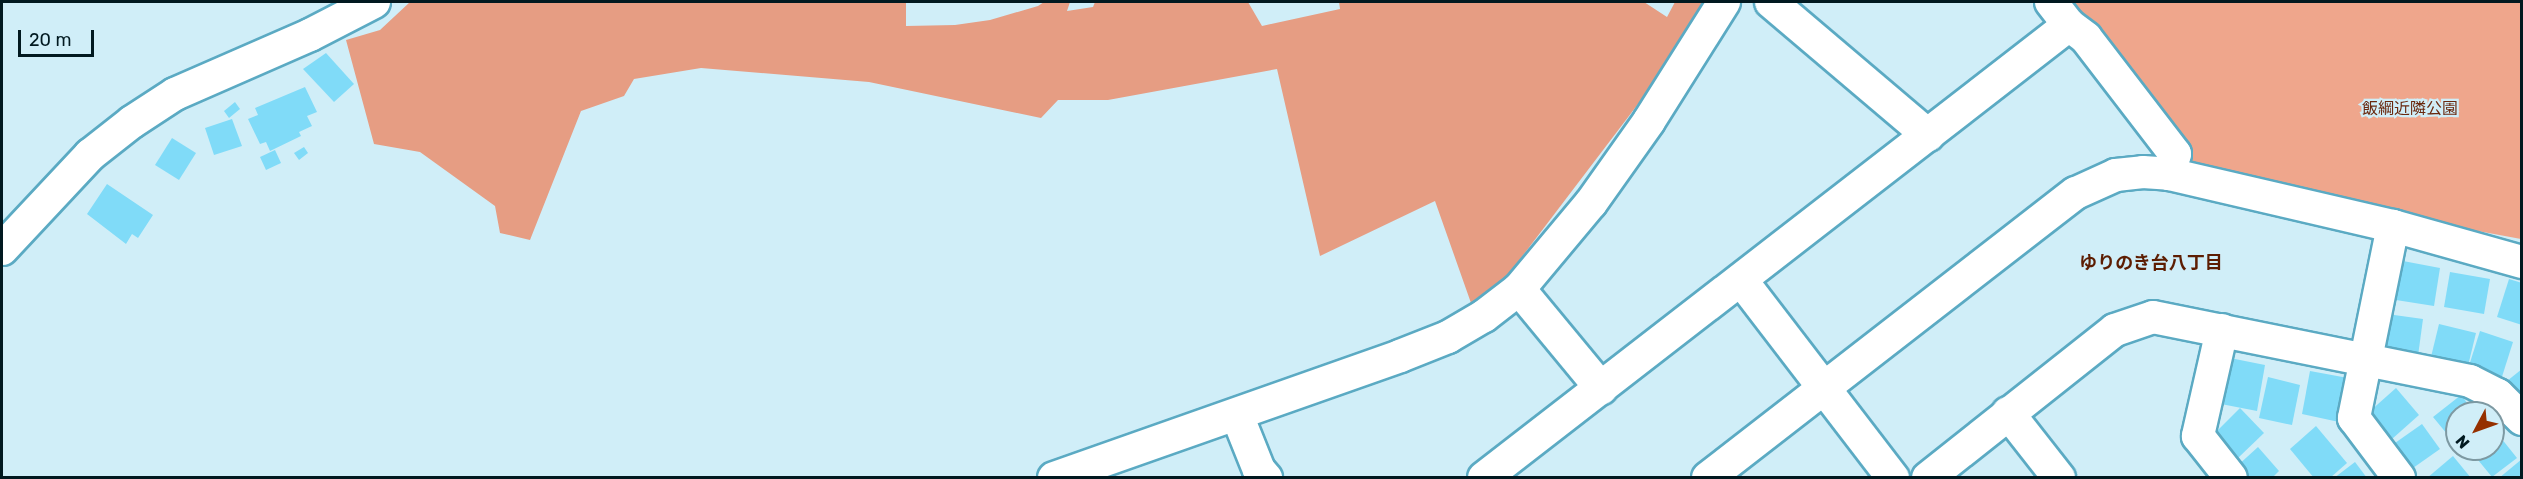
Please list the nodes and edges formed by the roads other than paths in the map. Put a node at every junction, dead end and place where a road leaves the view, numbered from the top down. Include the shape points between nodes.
1 (374, 2) edge
2 (1724, 2) edge
3 (1771, 2) edge
4 (2060, 13) edge
5 (1928, 135) junction
6 (2169, 174) junction
7 (2392, 226) junction
8 (2, 249) edge
9 (2522, 262) edge
10 (1741, 280) junction
11 (1519, 290) junction
12 (2222, 330) junction
13 (2364, 362) junction
14 (1824, 387) junction
15 (1601, 388) junction
16 (2008, 413) junction
17 (1238, 415) junction
18 (2522, 419) edge
19 (1054, 477) edge
20 (1266, 477) edge
21 (1484, 477) edge
22 (1708, 477) edge
23 (1893, 477) edge
24 (1928, 477) edge
25 (2059, 477) edge
26 (2231, 477) edge
27 (2399, 477) edge

1 - 8 street via 310,35 175,94 132,122 90,155
2 - 11 street via 1649,121 1591,203
3 - 5 street
4 - 5 street
4 - 6 street via 2086,38 2175,154
5 - 10 street
6 - 7 street
6 - 14 street via 2143,171 2116,175 2076,193
7 - 9 street
7 - 13 street
10 - 14 street
10 - 15 street
11 - 15 street
11 - 17 street via 1448,337
12 - 13 street
12 - 16 street via 2153,317 2125,324
12 - 26 street via 2198,436
13 - 18 street via 2470,381 2498,394
13 - 27 street via 2354,417
14 - 22 street
14 - 23 street
15 - 21 street
16 - 24 street
16 - 25 street
17 - 19 street
17 - 20 street via 1259,470

